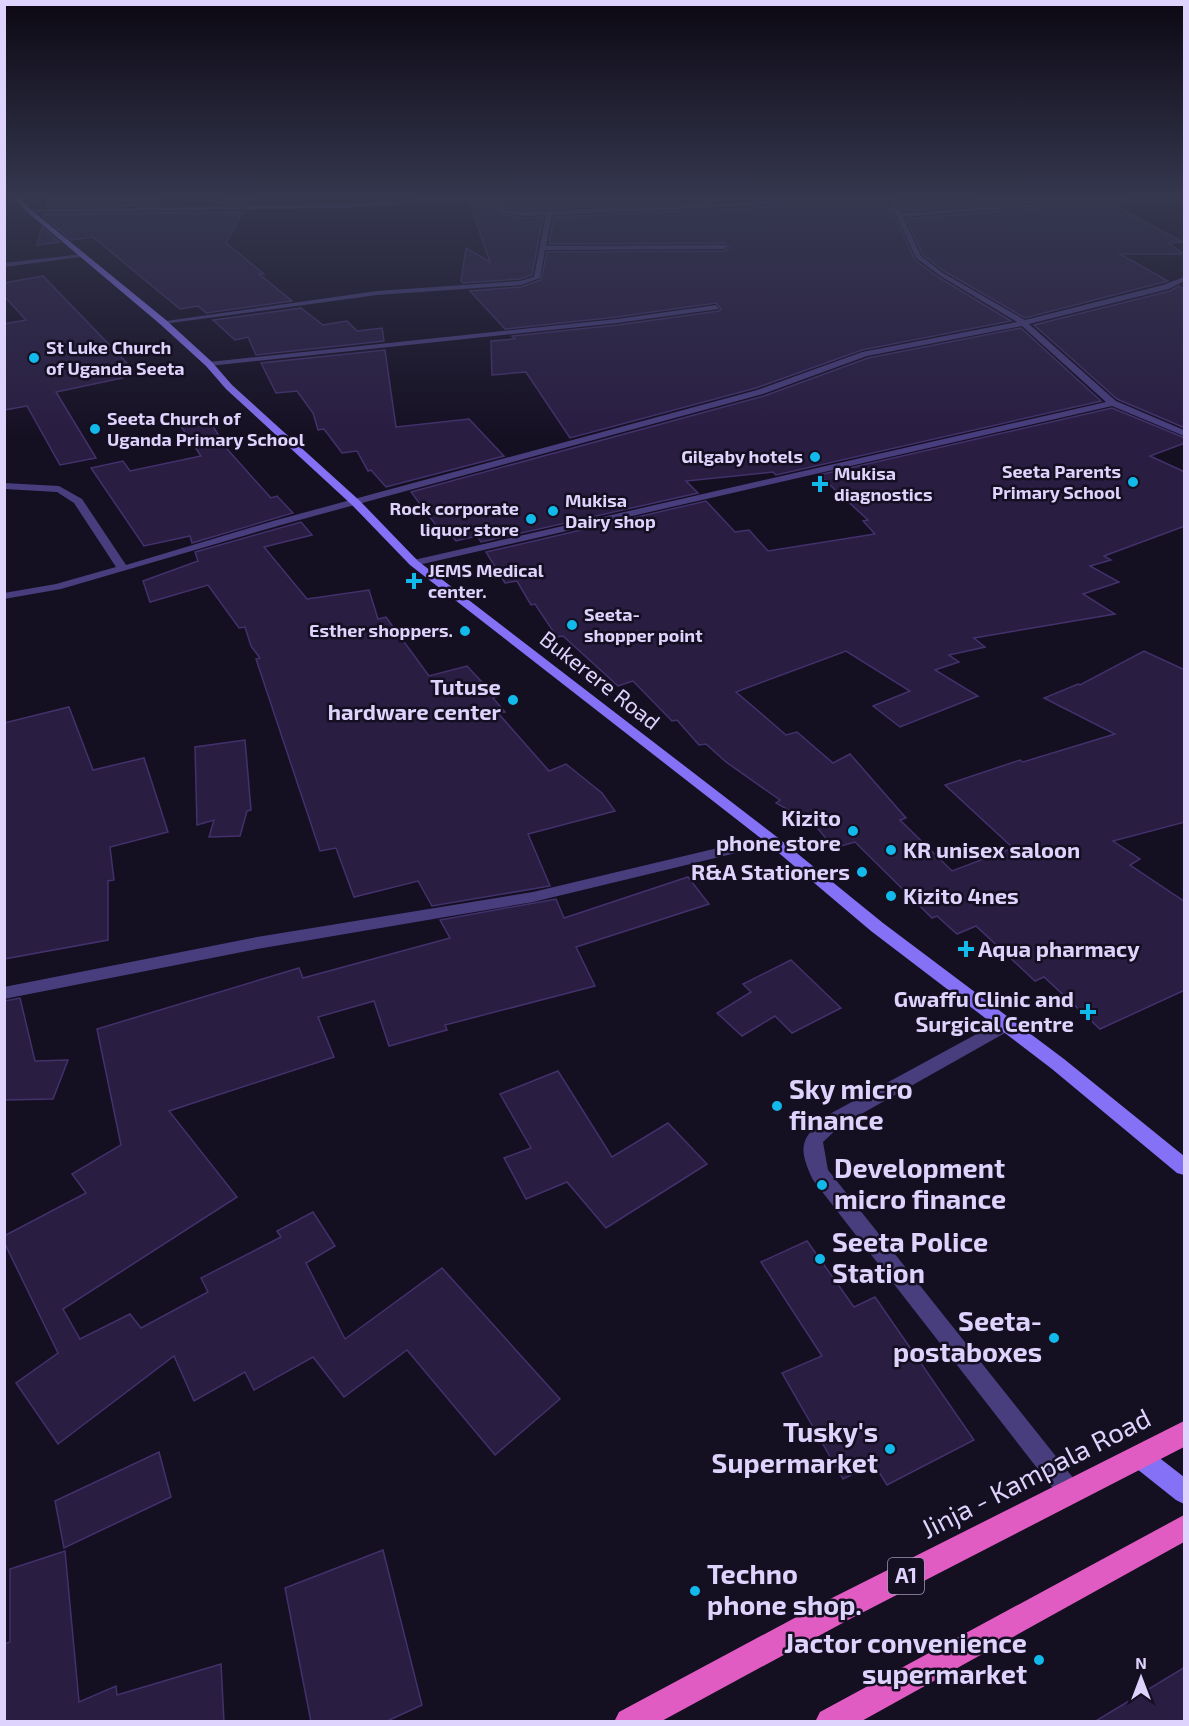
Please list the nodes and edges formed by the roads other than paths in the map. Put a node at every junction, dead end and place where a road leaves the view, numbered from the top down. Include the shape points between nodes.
1 (109, 278) edge
2 (537, 278) edge
3 (948, 278) edge
4 (1185, 279) edge
5 (716, 307) dead end
6 (163, 322) junction
7 (1024, 324) junction
8 (209, 364) junction
9 (1113, 403) junction
10 (1185, 433) edge
11 (4, 486) edge
12 (356, 503) junction
13 (414, 563) junction
14 (123, 569) junction
15 (4, 597) edge
16 (772, 840) junction
17 (4, 993) edge
18 (1006, 1024) junction
19 (1185, 1167) edge
20 (1185, 1434) edge
21 (1140, 1457) junction
22 (1070, 1492) junction
23 (1185, 1492) edge
24 (1185, 1528) edge
25 (629, 1722) edge
26 (830, 1722) edge

1 - 6 main road, Bukerere Road
2 - 6 street via 521,283 377,293
3 - 7 street
4 - 7 street
5 - 8 street
6 - 8 main road, Bukerere Road
7 - 9 street
7 - 12 street via 865,354 760,392
8 - 12 main road, Bukerere Road
9 - 10 street
9 - 13 street
11 - 14 street via 59,489 78,501
12 - 13 main road, Bukerere Road
12 - 14 street
13 - 16 main road, Bukerere Road
14 - 15 street
16 - 17 street via 532,897 257,943
16 - 18 main road, Bukerere Road
18 - 19 main road, Bukerere Road
18 - 22 street via 833,1121 813,1139 814,1155 820,1174
20 - 21 highway, Jinja - Kampala Road / A1
21 - 22 highway, Jinja - Kampala Road / A1
21 - 23 main road
22 - 25 highway, Jinja - Kampala Road / A1
24 - 26 highway

